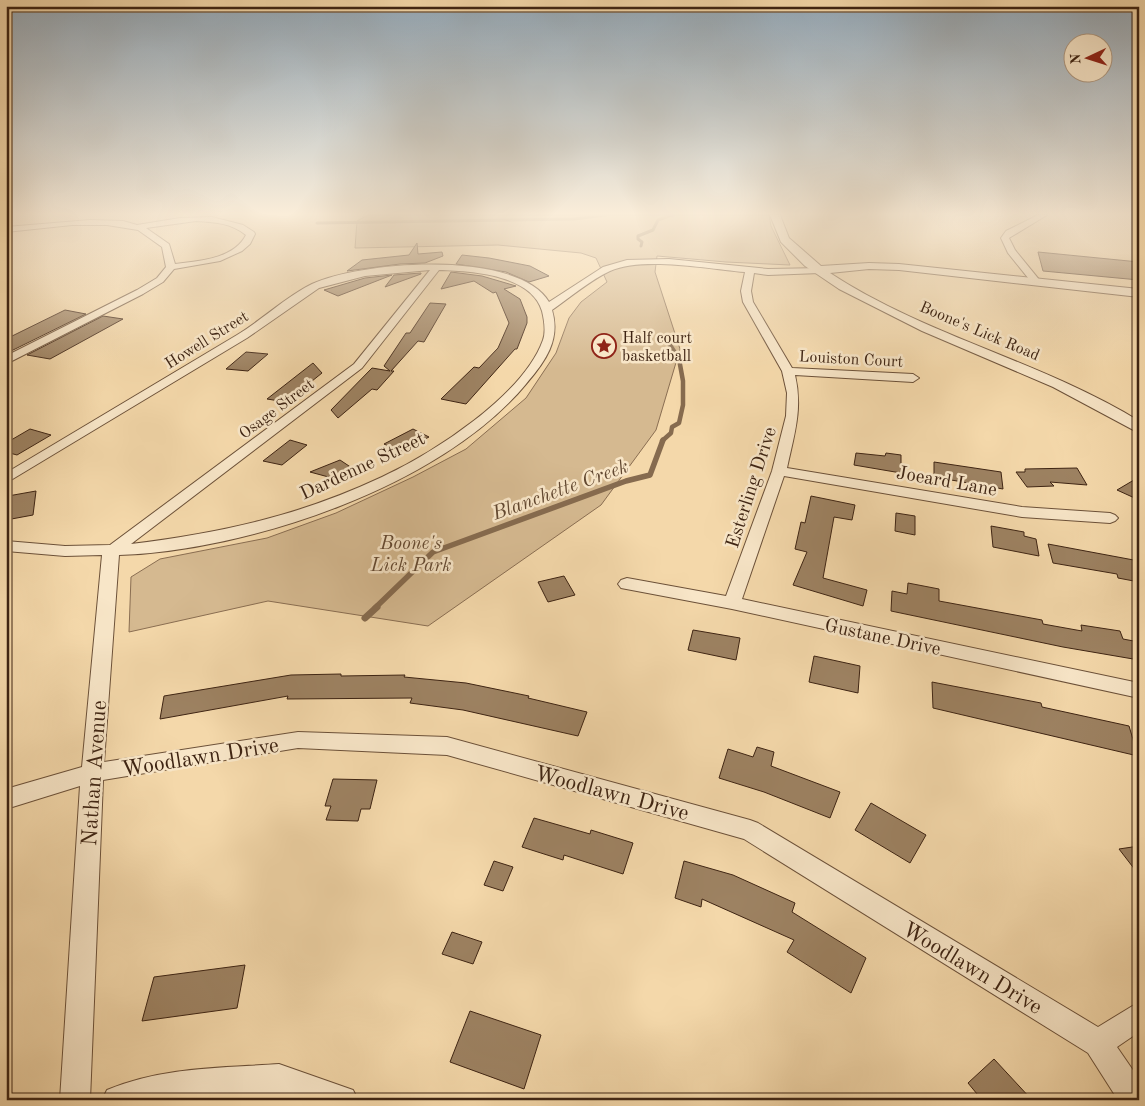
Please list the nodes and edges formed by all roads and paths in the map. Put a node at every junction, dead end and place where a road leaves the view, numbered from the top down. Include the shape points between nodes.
1 (171, 267) edge
2 (437, 267) junction
3 (616, 267) edge
4 (711, 267) edge
5 (816, 267) edge
6 (869, 267) edge
7 (884, 267) edge
8 (1024, 267) edge
9 (820, 270) junction
10 (750, 271) junction
11 (1036, 282) junction
12 (526, 286) junction
13 (577, 288) junction
14 (1139, 293) edge
15 (555, 313) junction
16 (6, 361) edge
17 (788, 371) junction
18 (913, 378) dead end
19 (1139, 428) edge
20 (779, 471) junction
21 (6, 479) edge
22 (1110, 518) dead end
23 (6, 546) edge
24 (111, 551) junction
25 (627, 584) dead end
26 (732, 603) junction
27 (1139, 691) edge
28 (92, 773) junction
29 (6, 799) edge
30 (1139, 1016) edge
31 (1098, 1043) junction
32 (75, 1100) edge
33 (117, 1100) edge
34 (343, 1100) edge
35 (1135, 1100) edge

1 - 16 street via 160,280 140,292
2 - 12 street via 491,272
2 - 21 street, Howell Street via 366,272 316,287 250,332
2 - 24 street, Osage Street via 358,366
3 - 13 street via 606,269
4 - 10 street
5 - 9 street, Boone's Lick Road
6 - 9 street
7 - 11 street
8 - 11 street
9 - 10 street via 786,273
9 - 19 street, Boone's Lick Road via 845,289 1031,371
10 - 17 street, Esterling Drive via 746,291 748,302
11 - 14 street
12 - 13 street via 553,290
12 - 15 street
13 - 15 street
15 - 24 street, Dardenne Street via 549,339 518,389 479,424 426,461 293,519 206,539
17 - 18 street, Louiston Court
17 - 20 street, Esterling Drive via 793,393 792,416
20 - 22 street, Joeard Lane via 1022,512
20 - 26 street, Esterling Drive
23 - 24 street
24 - 28 street, Nathan Avenue
25 - 26 street, Gustane Drive
26 - 27 street, Gustane Drive
28 - 29 street, Woodlawn Drive
28 - 31 street, Woodlawn Drive via 298,740 447,746 750,830
28 - 32 street, Nathan Avenue
30 - 31 street
31 - 35 street, Woodlawn Drive
33 - 34 street via 175,1085 279,1079

